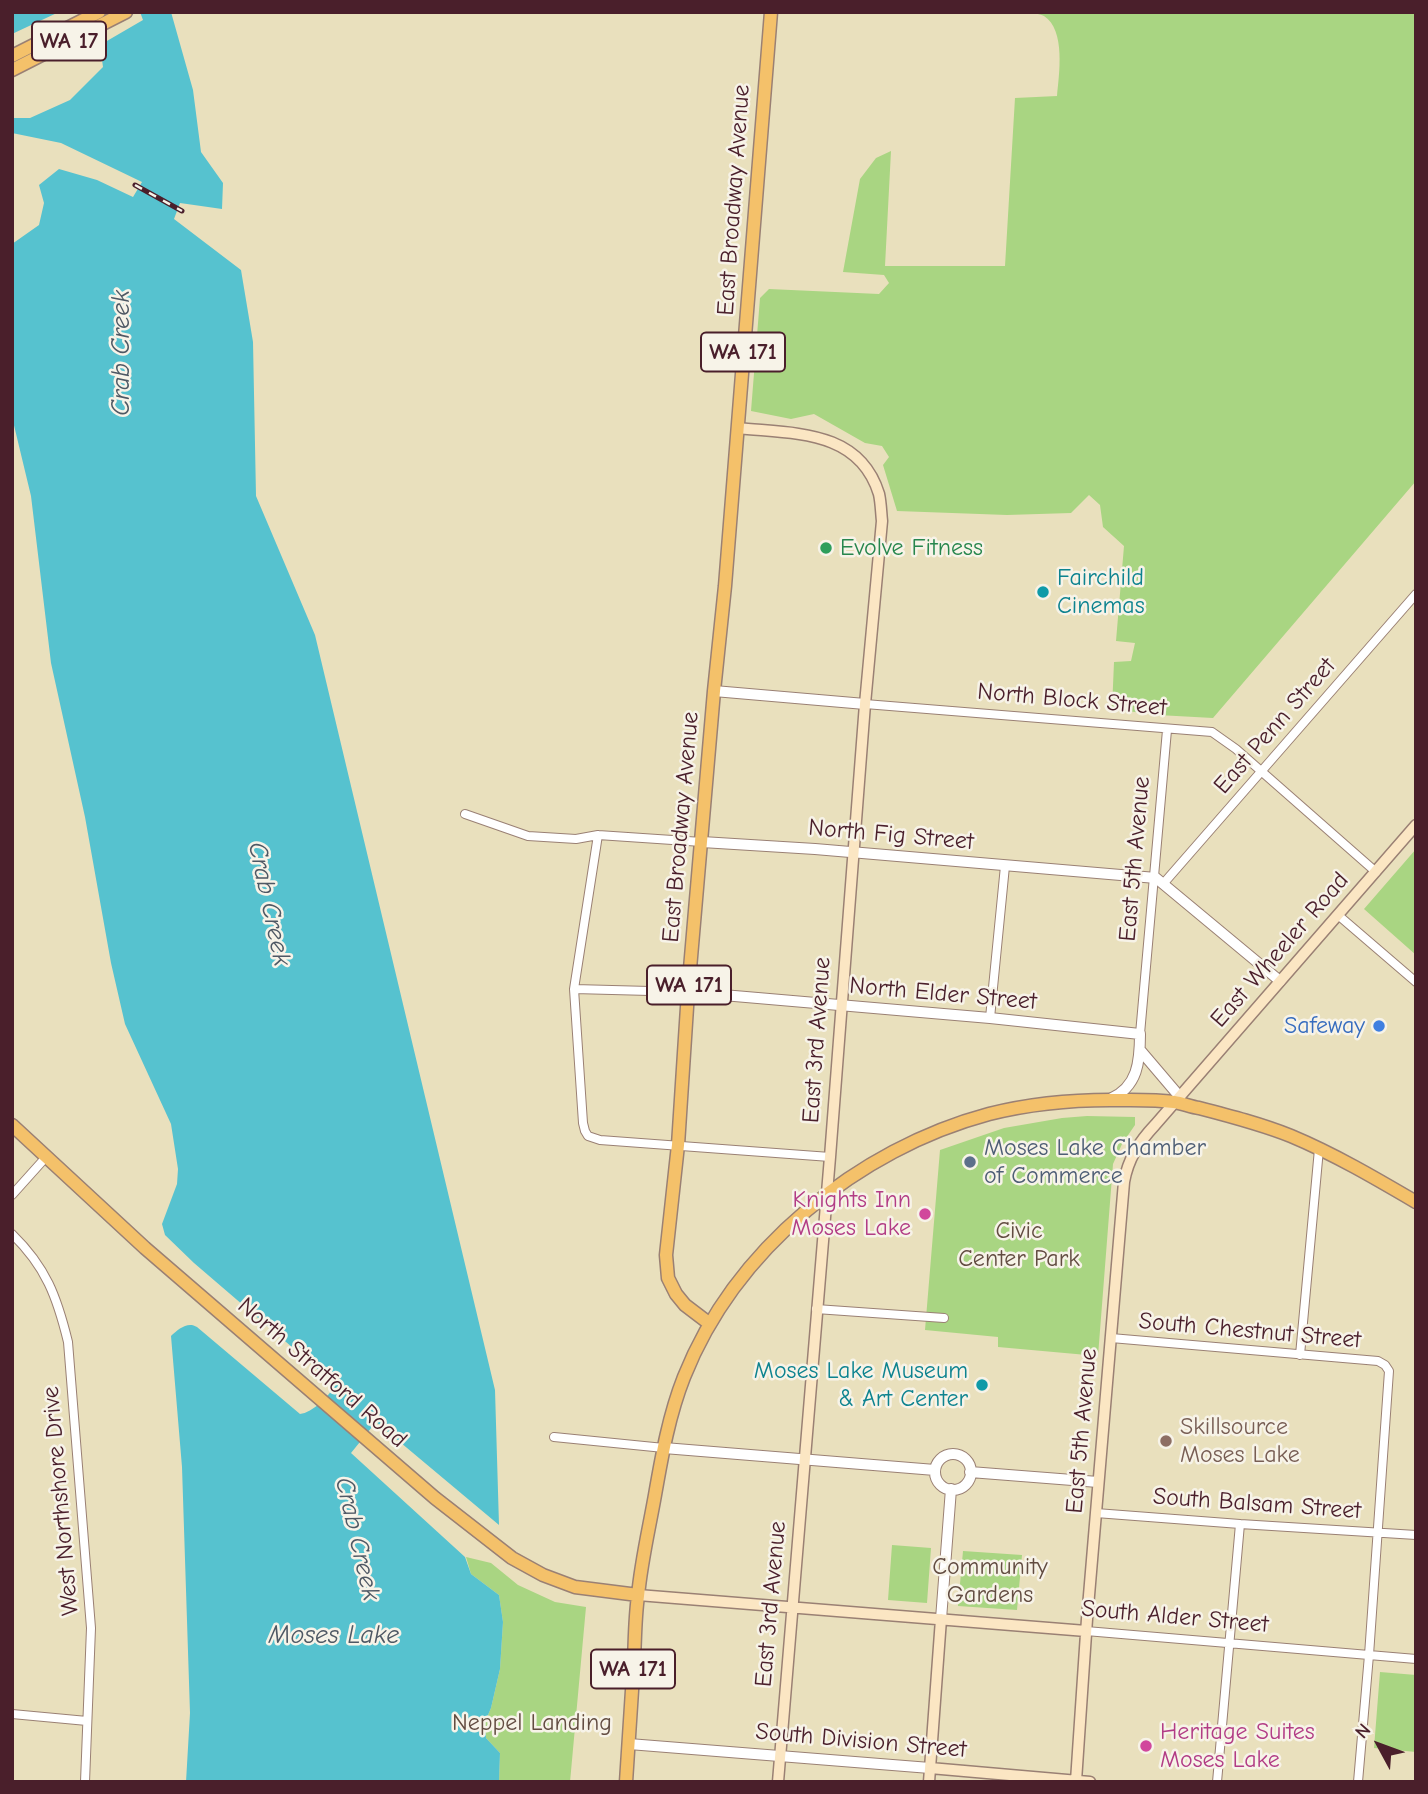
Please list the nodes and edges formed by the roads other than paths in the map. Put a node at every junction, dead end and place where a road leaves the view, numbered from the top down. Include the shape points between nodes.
1 (99, 12) edge
2 (126, 12) edge
3 (771, 12) edge
4 (12, 56) edge
5 (12, 70) edge
6 (738, 428) junction
7 (1416, 594) edge
8 (714, 691) junction
9 (865, 704) junction
10 (1167, 730) junction
11 (1261, 771) junction
12 (465, 814) dead end
13 (1416, 825) edge
14 (598, 835) junction
15 (702, 842) junction
16 (854, 853) junction
17 (1005, 866) junction
18 (1376, 872) junction
19 (1159, 881) junction
20 (1338, 915) junction
21 (1280, 981) junction
22 (1416, 982) edge
23 (573, 989) junction
24 (688, 992) junction
25 (840, 1006) junction
26 (990, 1018) junction
27 (1140, 1034) junction
28 (1140, 1050) junction
29 (1177, 1099) junction
30 (1108, 1100) junction
31 (12, 1125) edge
32 (678, 1145) junction
33 (1319, 1149) junction
34 (47, 1156) junction
35 (830, 1157) junction
36 (12, 1195) edge
37 (825, 1196) junction
38 (1416, 1202) edge
39 (12, 1234) edge
40 (816, 1310) junction
41 (944, 1318) dead end
42 (710, 1324) junction
43 (1111, 1338) junction
44 (1300, 1354) junction
45 (554, 1437) dead end
46 (664, 1448) junction
47 (805, 1458) junction
48 (935, 1470) junction
49 (970, 1472) junction
50 (1098, 1482) junction
51 (951, 1489) junction
52 (1096, 1513) junction
53 (1240, 1524) junction
54 (1378, 1533) junction
55 (1416, 1535) edge
56 (638, 1595) junction
57 (792, 1607) junction
58 (941, 1619) junction
59 (1086, 1631) junction
60 (1230, 1643) junction
61 (1369, 1655) junction
62 (1416, 1659) edge
63 (12, 1714) edge
64 (88, 1721) junction
65 (629, 1744) junction
66 (780, 1756) junction
67 (930, 1768) junction
68 (1075, 1781) edge
69 (85, 1782) edge
70 (626, 1782) edge
71 (778, 1782) edge
72 (929, 1782) edge
73 (1090, 1782) edge
74 (1217, 1782) edge
75 (1358, 1782) edge

1 - 4 main road, WA 17
2 - 5 main road, WA 17
3 - 6 main road, East Broadway Avenue / WA 171
6 - 8 main road, East Broadway Avenue / WA 171
6 - 9 main road, East 3rd Avenue via 829,440 862,462 872,479 882,521
7 - 11 street, East Penn Street
8 - 9 street, North Block Street
8 - 15 main road, East Broadway Avenue / WA 171
9 - 10 street, North Block Street
9 - 16 main road, East 3rd Avenue
10 - 11 street, North Block Street via 1212,732
10 - 19 street, East 5th Avenue
11 - 18 street, North Block Street
11 - 19 street, East Penn Street
12 - 14 street, North Fig Street via 528,836 576,839
13 - 18 main road, East Wheeler Road
14 - 15 street, North Fig Street
14 - 23 street
15 - 16 street, North Fig Street
15 - 24 main road, East Broadway Avenue / WA 171
16 - 17 street, North Fig Street
16 - 25 main road, East 3rd Avenue
17 - 19 street, North Fig Street
17 - 26 street
18 - 20 main road, East Wheeler Road
19 - 21 street
19 - 27 street, East 5th Avenue
20 - 21 main road, East Wheeler Road
20 - 22 street
21 - 29 main road, East Wheeler Road
23 - 24 street, North Elder Street
23 - 32 street via 585,1132 600,1140
24 - 25 street, North Elder Street
24 - 32 main road, East Broadway Avenue / WA 171
25 - 26 street, North Elder Street
25 - 35 main road, East 3rd Avenue
26 - 27 street, North Elder Street
27 - 28 street
28 - 29 street
28 - 30 street via 1132,1082
29 - 30 main road
29 - 33 main road
29 - 43 main road, East 5th Avenue via 1141,1140 1125,1173
30 - 37 main road via 1024,1106 987,1115 891,1153
31 - 34 main road, North Stratford Road
32 - 35 street
32 - 42 main road, East Broadway Avenue / WA 171 via 666,1255 668,1278 685,1305
33 - 38 main road
33 - 44 street
34 - 36 street
34 - 56 main road, North Stratford Road via 306,1388 512,1558 575,1587
35 - 37 main road, East 3rd Avenue
37 - 40 main road, East 3rd Avenue
37 - 42 main road via 757,1259
39 - 64 street, West Northshore Drive via 43,1271 59,1305 68,1342 91,1628
40 - 41 street
40 - 47 main road, East 3rd Avenue
42 - 46 main road, WA 171 via 685,1374
43 - 44 street, South Chestnut Street
43 - 50 main road, East 5th Avenue
44 - 54 street, South Chestnut Street via 1378,1361 1389,1371
45 - 46 street
46 - 47 street
46 - 56 main road, WA 171
47 - 48 street
47 - 57 main road, East 3rd Avenue
48 - 49 street via 940,1460 954,1454 967,1462
48 - 51 street via 941,1485
49 - 50 street
49 - 51 street via 965,1485
50 - 52 main road, East 5th Avenue
51 - 58 street
52 - 53 street, South Balsam Street
52 - 59 main road, East 5th Avenue
53 - 54 street, South Balsam Street
53 - 60 street
54 - 55 street, South Balsam Street
54 - 61 street
56 - 57 main road, South Alder Street
56 - 65 main road, WA 171
57 - 58 main road, South Alder Street
57 - 66 main road, East 3rd Avenue
58 - 59 main road, South Alder Street
58 - 67 main road
59 - 60 street, South Alder Street
59 - 68 main road, East 5th Avenue
60 - 61 street, South Alder Street
60 - 74 street
61 - 62 street, South Alder Street
61 - 75 street
63 - 64 street
64 - 69 street, West Northshore Drive
65 - 66 street, South Division Street
65 - 70 main road, WA 171
66 - 67 street, South Division Street
66 - 71 main road, East 3rd Avenue
67 - 68 main road, South Division Street
67 - 72 main road
68 - 73 main road, South Division Street

